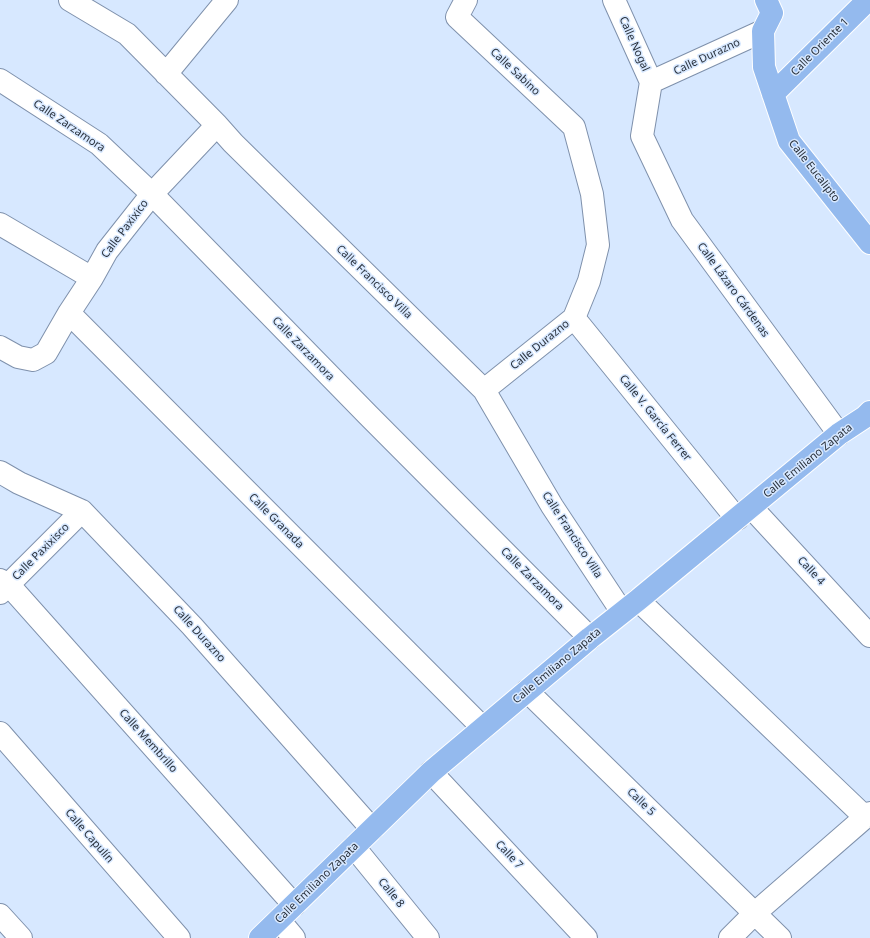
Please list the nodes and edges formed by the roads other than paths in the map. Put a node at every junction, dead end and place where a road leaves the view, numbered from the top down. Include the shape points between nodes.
1 (70, 0) edge
2 (227, 0) edge
3 (614, 0) edge
4 (766, 0) edge
5 (868, 0) edge
6 (461, 8) edge
7 (763, 31) junction
8 (166, 74) junction
9 (0, 80) edge
10 (651, 82) junction
11 (773, 94) junction
12 (217, 125) junction
13 (574, 128) joint
14 (642, 136) joint
15 (152, 194) junction
16 (0, 224) edge
17 (870, 243) edge
18 (92, 278) junction
19 (69, 313) junction
20 (574, 318) junction
21 (0, 347) edge
22 (484, 390) junction
23 (868, 417) edge
24 (839, 434) junction
25 (0, 472) edge
26 (82, 511) junction
27 (744, 513) junction
28 (3, 586) edge
29 (630, 606) junction
30 (870, 636) edge
31 (590, 638) junction
32 (527, 691) junction
33 (483, 728) junction
34 (0, 733) edge
35 (431, 772) junction
36 (867, 815) edge
37 (372, 829) junction
38 (354, 847) junction
39 (286, 912) junction
40 (755, 913) junction
41 (0, 915) edge
42 (21, 938) edge
43 (179, 938) edge
44 (260, 938) edge
45 (294, 938) edge
46 (428, 938) edge
47 (586, 938) edge
48 (730, 938) edge
49 (780, 938) edge

1 - 8 street, Calle Francisco Villa via 127,34
2 - 8 street
3 - 10 street, Calle Nogal
4 - 7 main road, Calle Eucalipto via 772,13
5 - 11 main road, Calle Oriente 1
6 - 13 street, Calle Sabino
7 - 10 street, Calle Durazno
7 - 11 main road, Calle Eucalipto via 764,67
8 - 12 street, Calle Francisco Villa
9 - 15 street, Calle Zarzamora via 99,144
10 - 14 street, Calle Nogal
11 - 17 main road, Calle Eucalipto via 789,141
12 - 15 street, Calle Paxixico
12 - 22 street, Calle Francisco Villa
13 - 20 street, Calle Durazno via 592,194 598,244 589,281
14 - 24 street, Calle Lázaro Cárdenas via 682,220
15 - 18 street, Calle Paxixico via 107,251
15 - 31 street, Calle Zarzamora
16 - 18 street
18 - 19 street, Calle Paxixico
19 - 21 street, Calle Paxixico via 46,353 33,360 18,357
19 - 33 street, Calle Granada
20 - 22 street, Calle Durazno
20 - 27 street, Calle V. García Ferrer
22 - 29 street, Calle Francisco Villa via 552,506
23 - 24 main road, Calle Emiliano Zapata
24 - 27 main road, Calle Emiliano Zapata
25 - 26 street, Calle Durazno
26 - 28 street, Calle Paxixisco
26 - 37 street, Calle Durazno via 192,626
27 - 29 main road, Calle Emiliano Zapata
27 - 30 street, Calle 4
28 - 39 street, Calle Membrillo
29 - 31 main road, Calle Emiliano Zapata
29 - 36 street
31 - 32 main road, Calle Emiliano Zapata
32 - 33 main road, Calle Emiliano Zapata
32 - 40 street, Calle 5
33 - 35 main road, Calle Emiliano Zapata
34 - 43 street, Calle Capulín
35 - 37 main road, Calle Emiliano Zapata
35 - 47 street, Calle 7
36 - 40 street
37 - 38 main road, Calle Emiliano Zapata
38 - 39 main road, Calle Emiliano Zapata
38 - 46 street, Calle 8
39 - 44 main road, Calle Emiliano Zapata
39 - 45 street, Calle Membrillo
40 - 48 street
40 - 49 street, Calle 5
41 - 42 street

